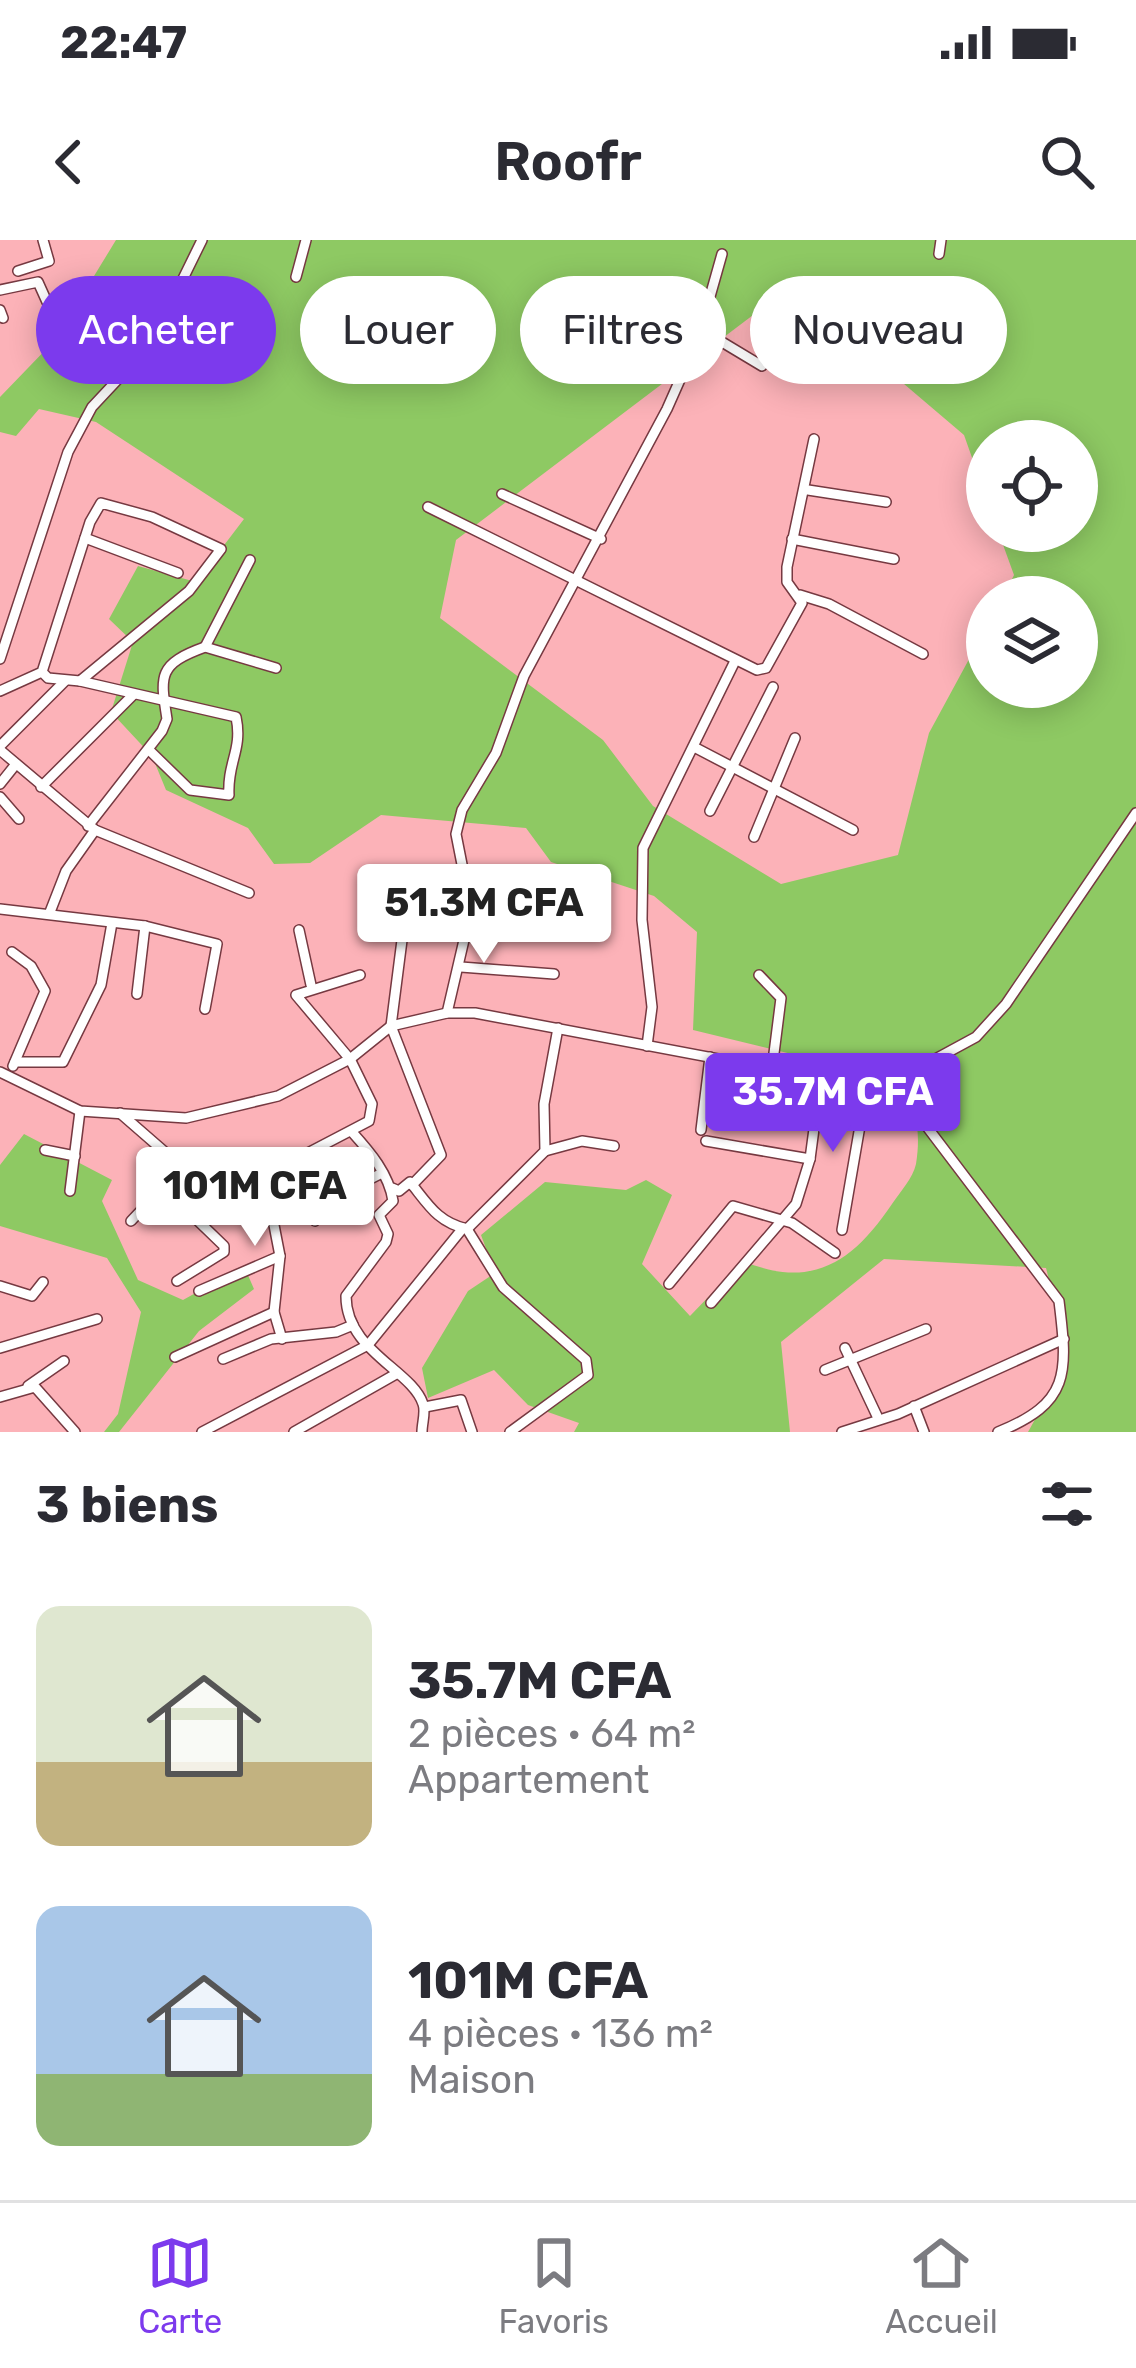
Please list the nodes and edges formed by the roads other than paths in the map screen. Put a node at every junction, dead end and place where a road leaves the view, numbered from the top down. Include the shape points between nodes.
1 (43, 240) edge
2 (202, 240) edge
3 (306, 240) edge
4 (941, 240) edge
5 (722, 254) dead end
6 (939, 254) dead end
7 (18, 271) dead end
8 (716, 276) edge
9 (296, 277) dead end
10 (36, 282) edge
11 (0, 290) edge
12 (676, 384) edge
13 (814, 439) dead end
14 (808, 490) junction
15 (502, 494) dead end
16 (886, 502) dead end
17 (428, 507) dead end
18 (85, 538) junction
19 (601, 539) junction
20 (792, 539) junction
21 (894, 559) dead end
22 (250, 560) dead end
23 (178, 574) dead end
24 (580, 580) junction
25 (800, 596) junction
26 (205, 647) junction
27 (923, 654) dead end
28 (0, 659) edge
29 (736, 661) junction
30 (276, 668) dead end
31 (42, 672) junction
32 (65, 681) junction
33 (80, 681) junction
34 (773, 687) dead end
35 (0, 691) edge
36 (134, 695) junction
37 (160, 698) junction
38 (795, 739) dead end
39 (694, 747) junction
40 (0, 748) edge
41 (149, 750) junction
42 (16, 764) junction
43 (730, 770) junction
44 (0, 784) edge
45 (40, 787) junction
46 (773, 793) junction
47 (0, 797) edge
48 (710, 811) dead end
49 (1136, 814) edge
50 (20, 819) dead end
51 (92, 828) junction
52 (853, 830) dead end
53 (754, 837) dead end
54 (411, 870) dead end
55 (249, 892) dead end
56 (0, 909) edge
57 (471, 910) junction
58 (50, 912) junction
59 (560, 917) dead end
60 (112, 922) junction
61 (145, 926) junction
62 (299, 930) dead end
63 (12, 952) dead end
64 (461, 968) junction
65 (554, 974) dead end
66 (360, 975) dead end
67 (759, 975) dead end
68 (311, 986) junction
69 (137, 994) dead end
70 (205, 1009) dead end
71 (447, 1013) junction
72 (391, 1026) junction
73 (557, 1028) junction
74 (646, 1046) junction
75 (710, 1057) junction
76 (349, 1059) junction
77 (15, 1062) junction
78 (772, 1069) junction
79 (4, 1074) edge
80 (820, 1076) junction
81 (862, 1082) junction
82 (892, 1082) junction
83 (80, 1111) junction
84 (117, 1111) junction
85 (352, 1132) junction
86 (614, 1146) dead end
87 (45, 1150) dead end
88 (545, 1151) junction
89 (75, 1156) junction
90 (811, 1159) junction
91 (281, 1167) junction
92 (182, 1168) junction
93 (382, 1173) junction
94 (412, 1185) junction
95 (163, 1187) junction
96 (392, 1188) junction
97 (70, 1191) dead end
98 (131, 1221) dead end
99 (315, 1221) dead end
100 (784, 1222) junction
101 (465, 1228) junction
102 (842, 1230) dead end
103 (835, 1253) dead end
104 (280, 1256) junction
105 (177, 1281) dead end
106 (43, 1282) dead end
107 (669, 1284) dead end
108 (0, 1286) edge
109 (199, 1291) dead end
110 (711, 1303) dead end
111 (274, 1312) junction
112 (97, 1319) dead end
113 (353, 1325) junction
114 (926, 1329) dead end
115 (282, 1339) junction
116 (1064, 1339) junction
117 (368, 1345) junction
118 (0, 1348) edge
119 (845, 1348) dead end
120 (175, 1358) dead end
121 (224, 1359) dead end
122 (852, 1359) junction
123 (64, 1361) dead end
124 (825, 1370) dead end
125 (396, 1374) junction
126 (28, 1386) junction
127 (0, 1397) edge
128 (914, 1406) junction
129 (425, 1407) junction
130 (877, 1416) junction
131 (72, 1428) edge
132 (861, 1428) edge
133 (55, 1432) edge
134 (202, 1432) edge
135 (294, 1432) edge
136 (422, 1432) edge
137 (472, 1432) edge
138 (510, 1432) edge
139 (842, 1432) edge
140 (925, 1432) edge
141 (998, 1432) edge

1 - 7 street via 49,261
2 - 28 street via 151,344 92,407 68,452
3 - 9 street
4 - 6 street
5 - 8 street
10 - 11 street
12 - 19 street
13 - 14 street
14 - 16 street
14 - 20 street
15 - 19 street
17 - 24 street
18 - 23 street
18 - 31 street
18 - 33 street via 105,501 221,549 184,595
19 - 24 street
20 - 21 street
20 - 25 street via 787,582
22 - 26 street
24 - 29 street
24 - 57 street via 524,676 496,753 462,810 457,834
25 - 27 street
25 - 29 street via 766,668
26 - 30 street
26 - 37 street via 172,661
29 - 39 street
31 - 32 street
31 - 35 street
32 - 33 street
32 - 40 street
33 - 36 street
34 - 43 street
36 - 37 street
36 - 45 street
37 - 41 street via 167,719
37 - 41 street via 236,717 242,746 229,795 190,790
38 - 46 street
39 - 43 street
39 - 74 street via 643,848 652,1007
40 - 42 street
41 - 51 street via 105,797
42 - 44 street
42 - 45 street
43 - 46 street
43 - 48 street
45 - 51 street
46 - 52 street
46 - 53 street
47 - 50 street
49 - 82 street via 991,1020
51 - 55 street
51 - 58 street
54 - 72 street
56 - 58 street
57 - 59 street
57 - 64 street
58 - 60 street
60 - 61 street
60 - 77 street via 101,985 62,1062
61 - 69 street
61 - 70 street via 217,944
62 - 68 street
63 - 77 street via 45,992
64 - 65 street
64 - 71 street
66 - 68 street
67 - 78 street via 781,998
68 - 76 street via 296,998
71 - 72 street
71 - 73 street
72 - 76 street
72 - 94 street via 441,1155
73 - 74 street
73 - 88 street
74 - 75 street
75 - 78 street
75 - 90 street via 704,1136
76 - 84 street via 246,1108 186,1118
76 - 85 street via 372,1104 369,1121
77 - 79 street
78 - 80 street
79 - 83 street
80 - 81 street
80 - 90 street
81 - 82 street
81 - 102 street
82 - 116 street via 1059,1301
83 - 84 street
83 - 89 street
84 - 92 street
85 - 91 street
85 - 93 street
86 - 88 street via 582,1142
87 - 89 street
88 - 101 street
89 - 97 street
90 - 100 street
91 - 92 street via 214,1184
91 - 104 street via 268,1189
92 - 95 street
93 - 96 street
93 - 99 street via 331,1199
94 - 96 street
94 - 101 street via 435,1216
95 - 98 street
95 - 105 street via 224,1246
96 - 113 street via 393,1201 379,1215 386,1242 346,1296
100 - 103 street
100 - 107 street via 733,1206
100 - 110 street
101 - 117 street
101 - 138 street via 503,1287 586,1360 588,1375
104 - 109 street
104 - 111 street
106 - 108 street via 32,1296
111 - 115 street
111 - 120 street
112 - 118 street
113 - 115 street
113 - 117 street
114 - 122 street
115 - 121 street
116 - 128 street
116 - 141 street via 1049,1405
117 - 125 street
117 - 134 street
119 - 122 street
122 - 124 street
122 - 130 street
123 - 126 street
125 - 129 street
125 - 135 street
126 - 127 street
126 - 131 street
128 - 130 street
128 - 140 street
129 - 136 street
129 - 137 street via 461,1400
130 - 132 street
131 - 133 street
132 - 139 street

